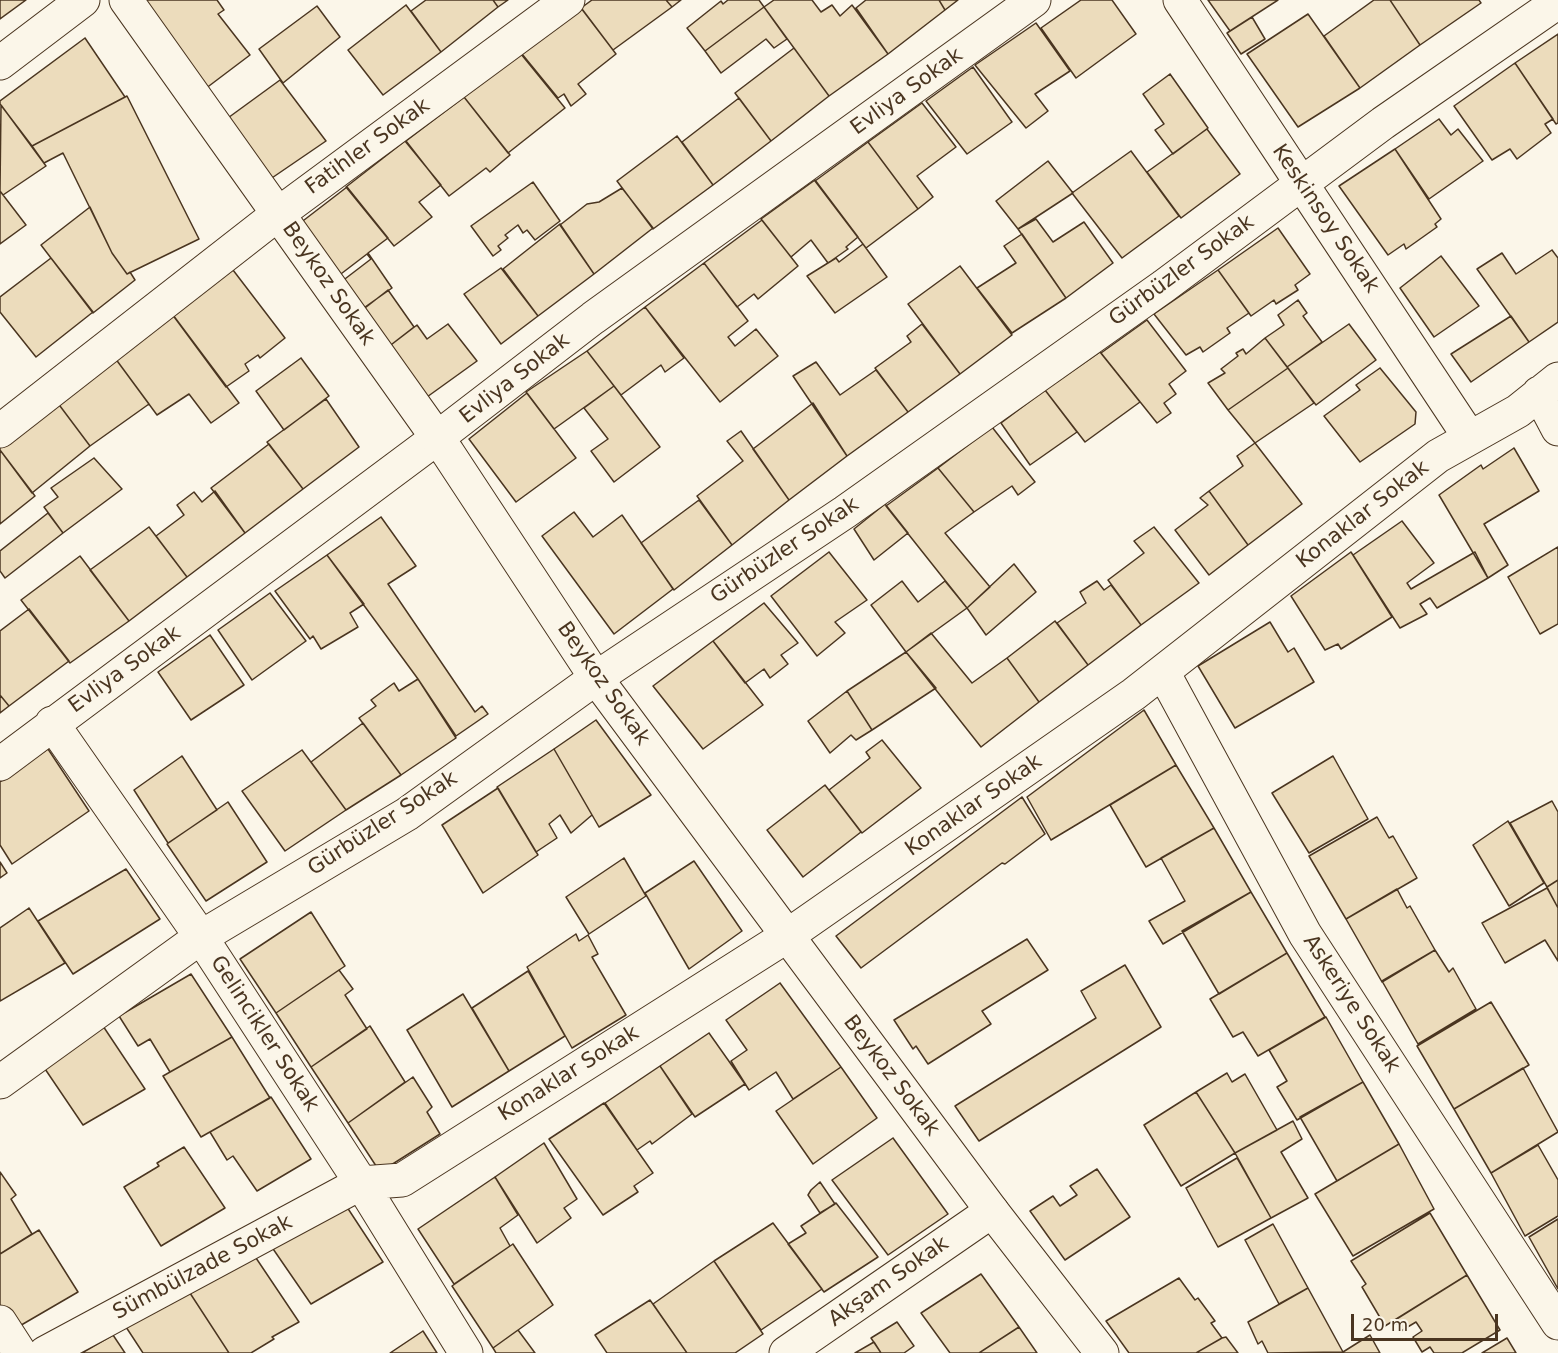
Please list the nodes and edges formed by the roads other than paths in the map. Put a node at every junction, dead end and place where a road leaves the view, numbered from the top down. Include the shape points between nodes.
1 (83, 0) edge
2 (126, 0) edge
3 (568, 0) edge
4 (1034, 0) edge
5 (1180, 0) edge
6 (1558, 2) edge
7 (0, 63) edge
8 (1301, 184) junction
9 (278, 214) junction
10 (1548, 386) edge
11 (1558, 429) edge
12 (0, 431) edge
13 (437, 438) junction
14 (1470, 438) junction
15 (1163, 672) junction
16 (596, 678) junction
17 (52, 723) junction
18 (0, 764) edge
19 (787, 936) junction
20 (201, 937) junction
21 (0, 1082) edge
22 (361, 1183) junction
23 (992, 1211) junction
24 (0, 1322) edge
25 (1558, 1323) edge
26 (20, 1353) edge
27 (45, 1353) edge
28 (466, 1353) edge
29 (786, 1353) edge
30 (1102, 1353) edge

1 - 7 street
2 - 9 street, Beykoz Sokak
3 - 9 street, Fatihler Sokak
4 - 13 street, Evliya Sokak via 593,318
5 - 8 street, Keskinsoy Sokak
6 - 8 street, Gürbüzler Sokak
8 - 14 street, Keskinsoy Sokak
8 - 16 street, Gürbüzler Sokak via 845,512
9 - 12 street, Fatihler Sokak
9 - 13 street, Beykoz Sokak
10 - 11 street
10 - 14 street, Konaklar Sokak via 1518,411
13 - 16 street, Beykoz Sokak
13 - 17 street, Evliya Sokak
14 - 15 street, Konaklar Sokak via 1438,456
15 - 19 street, Konaklar Sokak
15 - 25 street, Askeriye Sokak via 1305,934
16 - 19 street, Beykoz Sokak
16 - 20 street, Gürbüzler Sokak via 407,814
17 - 18 street, Evliya Sokak
17 - 20 street, Gelincikler Sokak
19 - 22 street, Konaklar Sokak via 402,1180
19 - 23 street, Beykoz Sokak
20 - 21 street, Gürbüzler Sokak
20 - 22 street, Gelincikler Sokak
22 - 27 street, Sümbülzade Sokak
22 - 28 street, Gelincikler Sokak
23 - 29 street, Akşam Sokak
23 - 30 street, Beykoz Sokak
24 - 26 street

